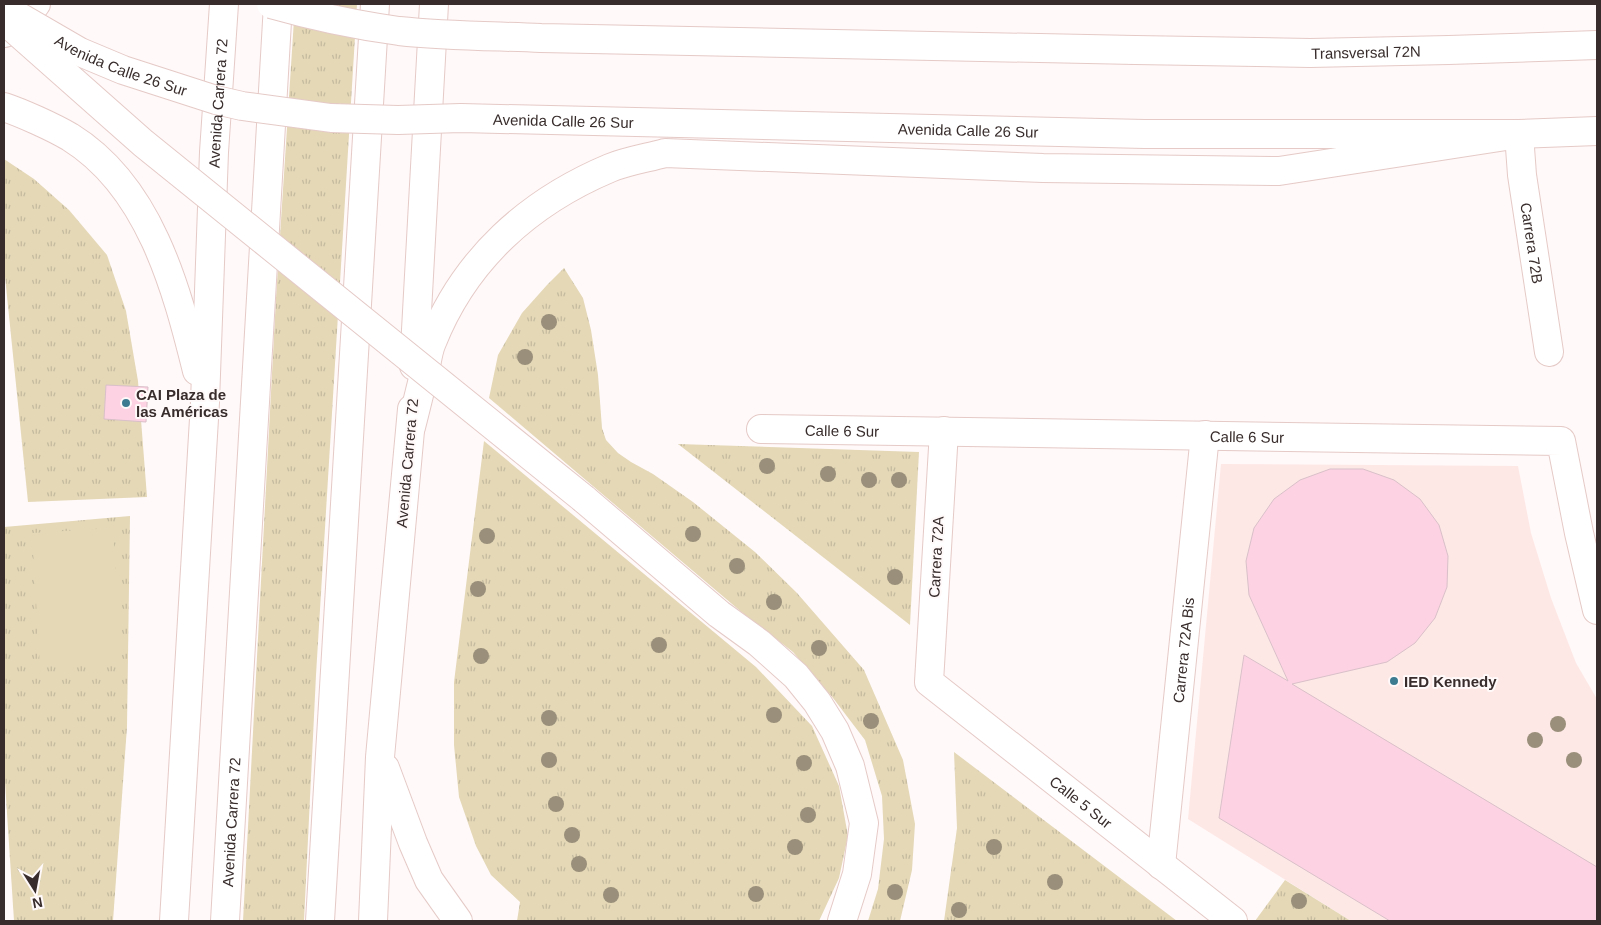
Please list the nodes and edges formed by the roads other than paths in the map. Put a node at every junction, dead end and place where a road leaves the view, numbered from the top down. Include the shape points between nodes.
1 (36, 4) edge
2 (224, 4) edge
3 (271, 4) edge
4 (278, 4) edge
5 (375, 4) edge
6 (434, 4) edge
7 (4, 8) edge
8 (4, 20) edge
9 (4, 34) edge
10 (1597, 45) edge
11 (4, 107) edge
12 (1597, 131) edge
13 (1518, 134) junction
14 (1549, 352) dead end
15 (205, 402) junction
16 (411, 427) junction
17 (761, 429) dead end
18 (944, 432) junction
19 (1205, 435) junction
20 (1597, 610) edge
21 (929, 682) joint
22 (380, 757) junction
23 (1162, 865) junction
24 (174, 921) edge
25 (225, 921) edge
26 (320, 921) edge
27 (373, 921) edge
28 (458, 921) edge
29 (842, 921) edge
30 (1233, 921) edge

1 - 9 main road
2 - 15 main road, Avenida Carrera 72
3 - 10 main road, Transversal 72N, bridge via 400,31 551,39 1310,53
4 - 25 main road, Avenida Carrera 72
5 - 26 main road
6 - 16 main road, Avenida Carrera 72
7 - 13 main road, Avenida Calle 26 Sur, bridge via 80,52 178,89 242,106 331,118 462,118 1145,134
8 - 29 main road, bridge via 142,143 584,499 796,676 835,731 850,766 864,823 857,874
11 - 15 main road via 70,137 99,160 127,190 152,234 177,294
12 - 13 main road
13 - 14 main road, Carrera 72B
13 - 16 main road via 1279,171 1043,168 665,153 612,168 564,190 531,211 484,256 455,295 432,343
15 - 24 main road, Avenida Carrera 72
16 - 22 main road, Avenida Carrera 72
17 - 18 main road, Calle 6 Sur
18 - 19 main road, Calle 6 Sur
18 - 21 main road, Carrera 72A
19 - 20 main road, Calle 6 Sur via 1561,441
19 - 23 main road, Carrera 72A Bis
21 - 23 main road, Calle 5 Sur
22 - 27 main road, Avenida Carrera 72
22 - 28 main road via 429,880
23 - 30 main road, Calle 5 Sur

